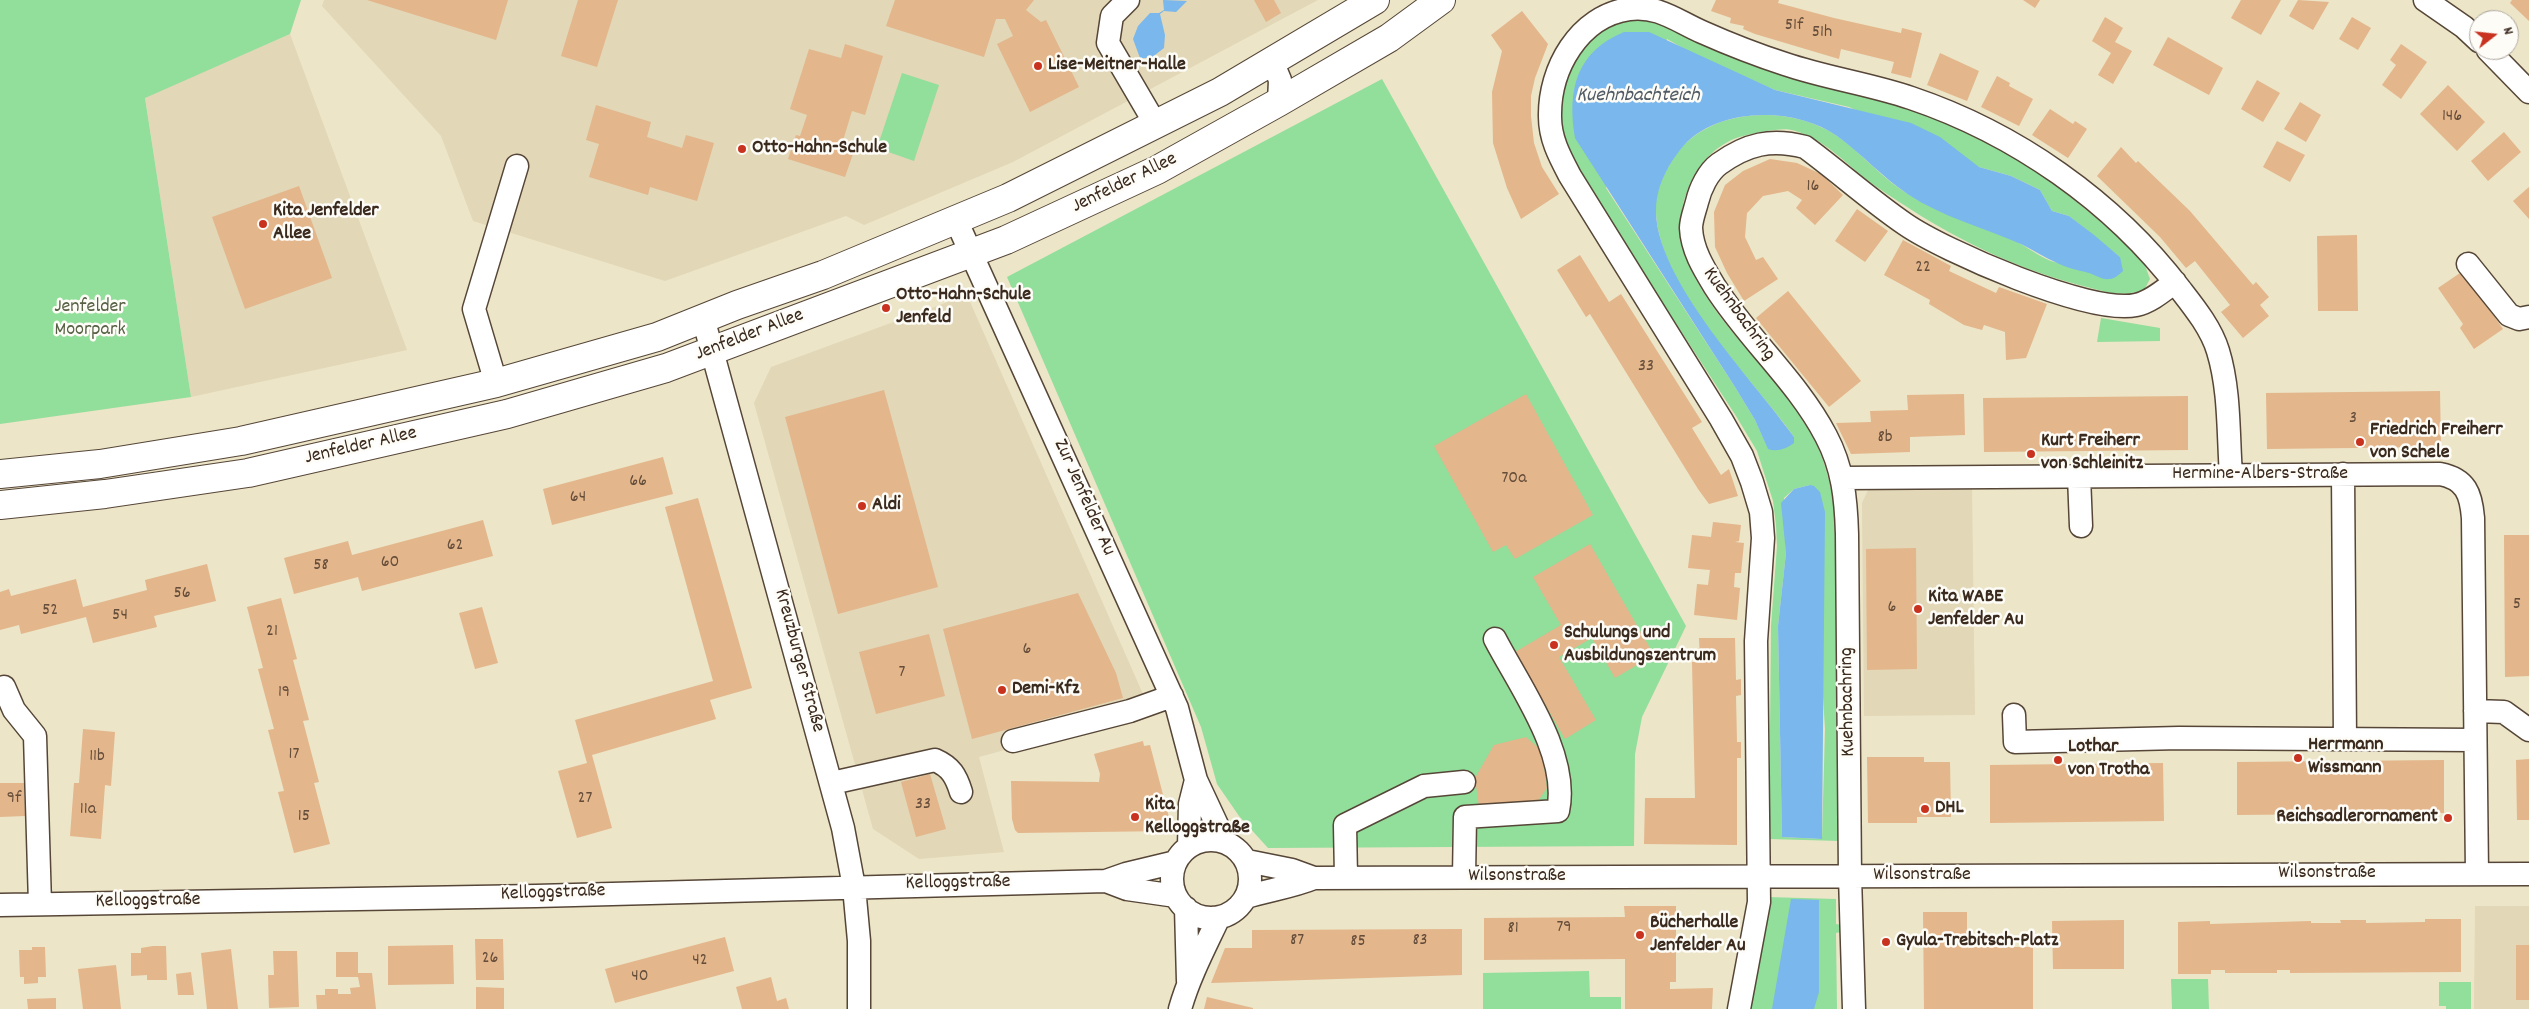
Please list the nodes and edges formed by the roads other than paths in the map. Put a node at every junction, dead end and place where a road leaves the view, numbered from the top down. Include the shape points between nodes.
1 (1128, 0) edge
2 (1375, 0) edge
3 (1441, 0) edge
4 (2425, 0) edge
5 (1605, 7) edge
6 (2469, 32) edge
7 (2498, 60) edge
8 (1272, 61) junction
9 (2529, 92) edge
10 (1279, 102) junction
11 (1156, 125) junction
12 (517, 166) dead end
13 (956, 220) junction
14 (972, 254) junction
15 (2468, 264) dead end
16 (823, 275) junction
17 (2175, 282) junction
18 (703, 318) junction
19 (799, 318) junction
20 (2529, 318) edge
21 (712, 351) junction
22 (496, 384) junction
23 (0, 474) edge
24 (2342, 474) junction
25 (2231, 475) junction
26 (2080, 476) junction
27 (1843, 478) junction
28 (0, 505) edge
29 (2082, 526) dead end
30 (1495, 639) dead end
31 (4, 686) dead end
32 (1172, 696) junction
33 (2475, 712) junction
34 (2014, 715) dead end
35 (2529, 730) edge
36 (2345, 739) junction
37 (2475, 740) junction
38 (1013, 741) dead end
39 (1196, 780) junction
40 (832, 784) junction
41 (961, 792) dead end
42 (1464, 817) junction
43 (1225, 842) junction
44 (1183, 854) junction
45 (1246, 861) junction
46 (2477, 874) junction
47 (2529, 874) edge
48 (1758, 876) junction
49 (1850, 876) junction
50 (1464, 877) junction
51 (1314, 878) junction
52 (1346, 878) junction
53 (1106, 881) junction
54 (854, 887) junction
55 (1246, 897) junction
56 (1181, 902) junction
57 (40, 904) junction
58 (0, 905) edge
59 (1219, 917) junction
60 (1188, 981) junction
61 (859, 1009) edge
62 (1180, 1009) edge
63 (1740, 1009) edge
64 (1854, 1009) edge

1 - 11 street via 1112,16 1108,43
2 - 8 main road, Jenfelder Allee
3 - 10 main road, Jenfelder Allee via 1388,38
4 - 6 street
5 - 17 street via 1664,12 1700,31 1762,56 1911,98 1972,122 2028,153 2093,200 2132,232
5 - 48 street via 1562,62 1554,86 1550,118 1555,148 1722,419 1742,456 1761,512 1762,582 1756,641
7 - 9 street
8 - 10 street via 1280,80
8 - 11 main road, Jenfelder Allee
10 - 14 main road, Jenfelder Allee via 1157,170
11 - 13 main road, Jenfelder Allee
12 - 22 street via 474,309
13 - 14 street, Zur Jenfelder Au
13 - 16 main road, Jenfelder Allee
14 - 19 main road, Jenfelder Allee
14 - 32 street, Zur Jenfelder Au
15 - 20 street via 2509,315
16 - 18 main road, Jenfelder Allee
16 - 19 street via 804,293 798,309
17 - 25 street via 2217,348 2223,369
17 - 27 street, Kuehnbachring via 2154,298 2136,305 2111,307 2037,286 1946,246 1906,224 1804,148 1786,142 1737,151 1714,168 1699,193 1691,228 1699,262 1734,317 1816,418 1835,454
18 - 21 street, Kreuzburger Straße
18 - 22 main road, Jenfelder Allee via 657,337
19 - 21 main road, Jenfelder Allee
21 - 28 main road, Jenfelder Allee via 648,374 507,414 248,473 105,494
21 - 40 street, Kreuzburger Straße
22 - 23 main road, Jenfelder Allee via 241,441 100,464
24 - 25 street, Hermine-Albers-Straße
24 - 33 street, Hermine-Albers-Straße via 2440,474 2459,480 2468,491 2473,518
24 - 36 street
25 - 26 street, Hermine-Albers-Straße
26 - 27 street, Hermine-Albers-Straße
26 - 29 street
27 - 49 street, Kuehnbachring via 1847,554
30 - 42 street via 1552,748 1561,797 1558,811
31 - 57 street via 14,710 36,736
32 - 38 street via 1130,711
32 - 39 street, Zur Jenfelder Au
33 - 35 street via 2504,712
33 - 37 street, Hermine-Albers-Straße
34 - 36 street via 2014,742
36 - 37 street
37 - 46 street, Hermine-Albers-Straße
39 - 43 street, Zur Jenfelder Au
39 - 44 street, Zur Jenfelder Au
40 - 41 street via 935,760 945,764 956,776
40 - 54 street, Kreuzburger Straße via 844,828
42 - 50 street
42 - 52 street via 1470,782 1424,786 1345,825
43 - 44 street via 1210,839
43 - 45 street via 1238,849
44 - 53 street, Kelloggstraße
44 - 56 street via 1172,878
45 - 51 street, Wilsonstraße
45 - 55 street via 1251,876
46 - 47 street, Wilsonstraße
46 - 49 street, Wilsonstraße
48 - 49 street, Wilsonstraße
48 - 50 street, Wilsonstraße
48 - 63 street via 1759,902
49 - 64 street, Kuehnbachring
50 - 52 street, Wilsonstraße
51 - 52 street, Wilsonstraße
51 - 55 street, Wilsonstraße via 1293,887
53 - 54 street, Kelloggstraße
53 - 56 street, Kelloggstraße
54 - 57 street, Kelloggstraße
54 - 61 street, Kreuzburger Straße via 860,941
55 - 59 street via 1237,909
56 - 59 street via 1202,917
56 - 60 street
57 - 58 street, Kelloggstraße
59 - 60 street
60 - 62 street

